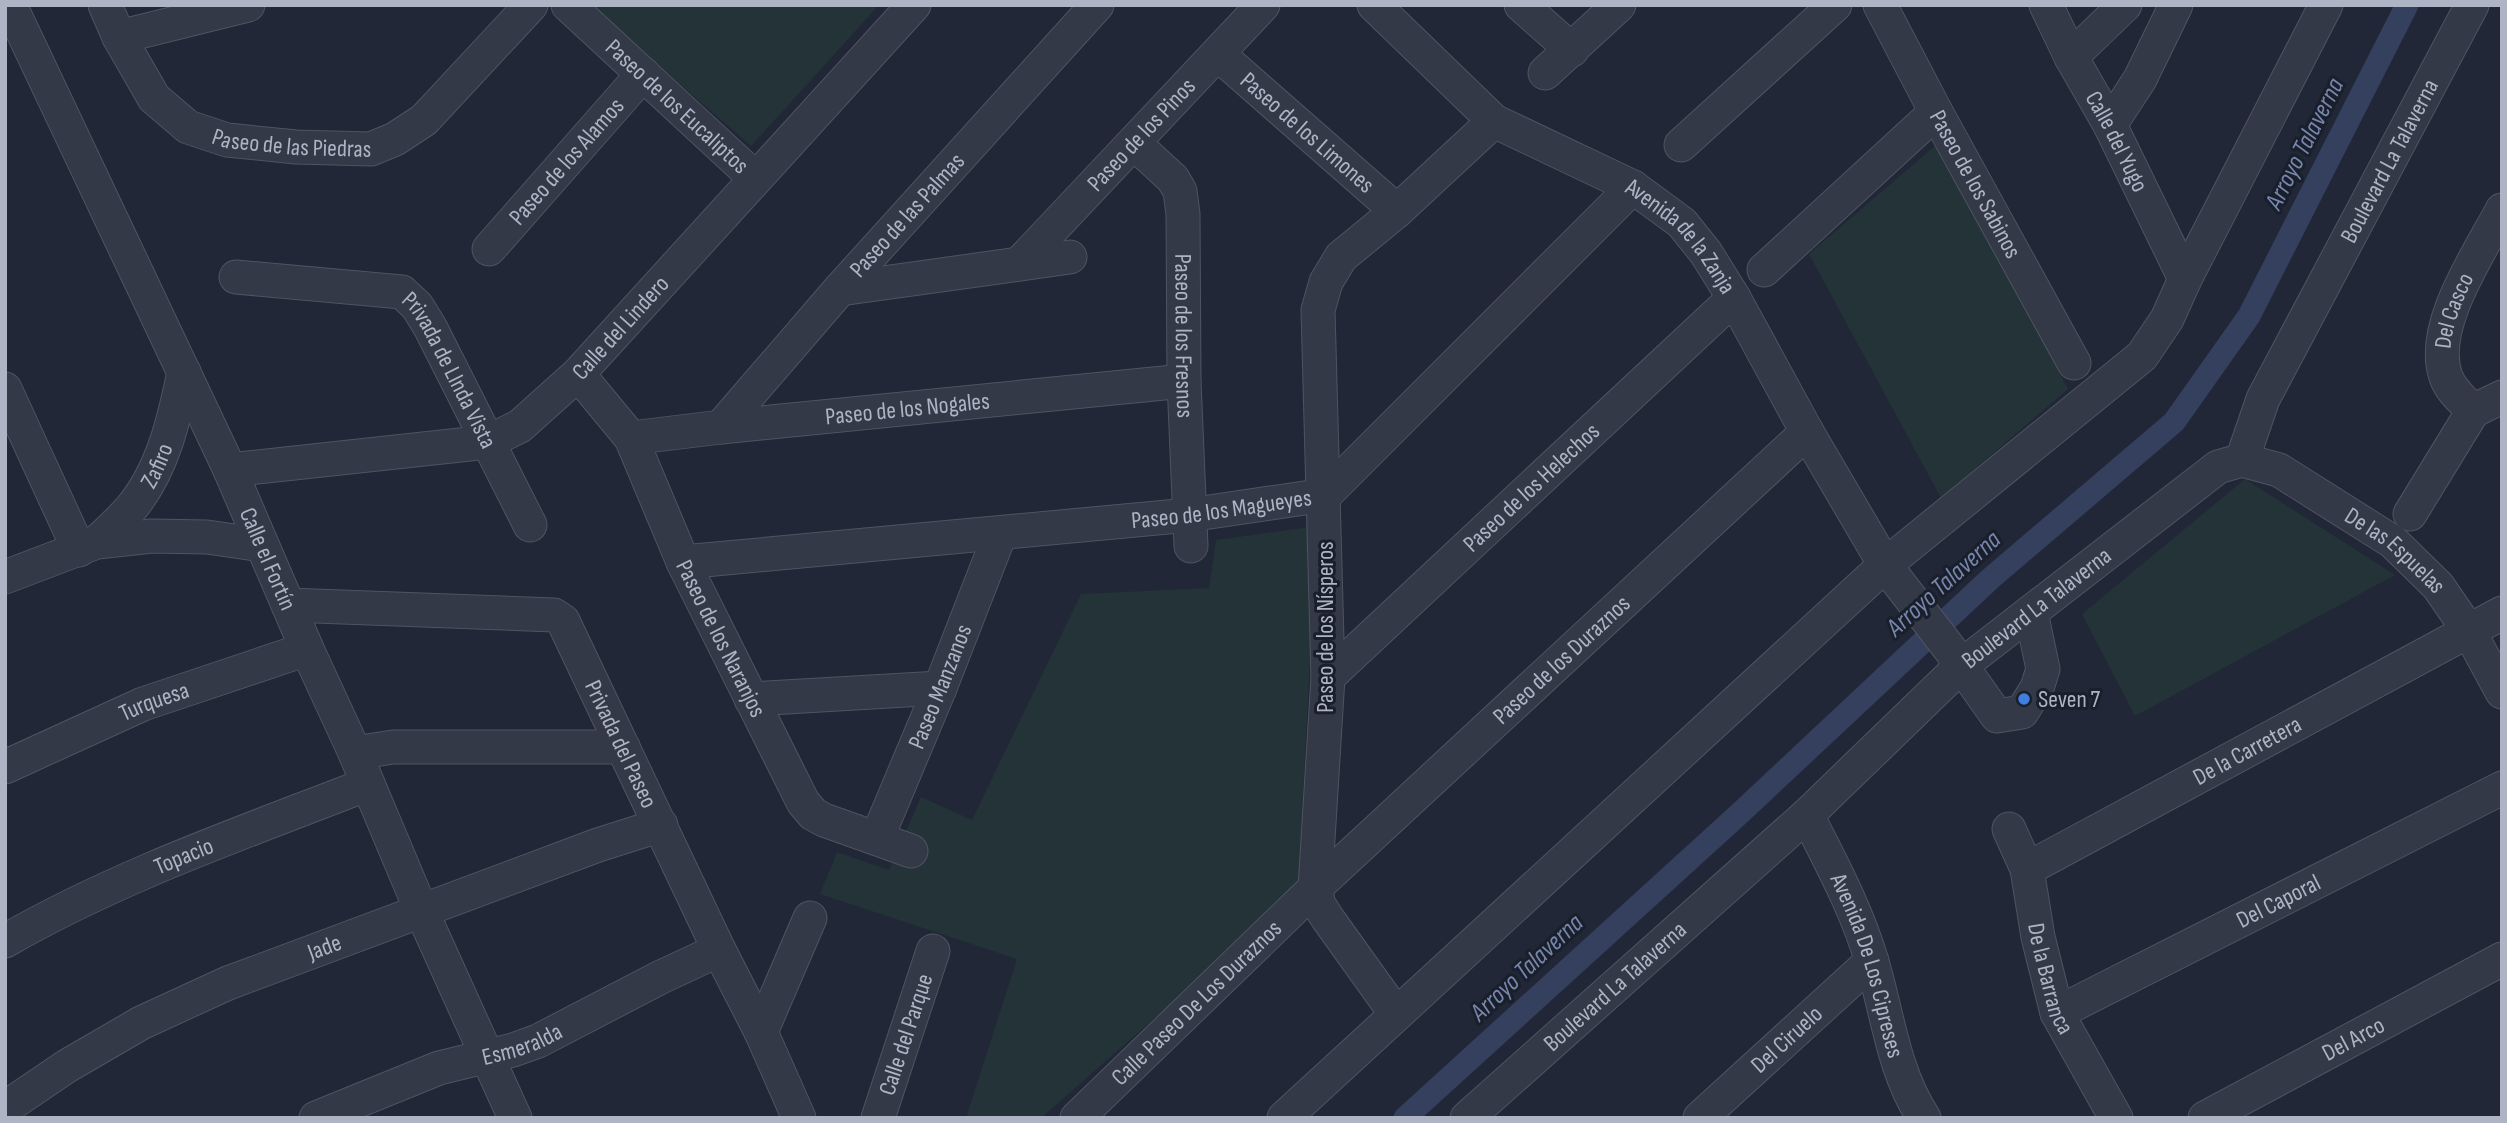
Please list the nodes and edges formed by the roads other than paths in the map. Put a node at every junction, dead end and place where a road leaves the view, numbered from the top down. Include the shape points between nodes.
1 (10, 5) edge
2 (105, 5) edge
3 (248, 5) edge
4 (531, 5) edge
5 (568, 5) edge
6 (914, 5) edge
7 (1097, 5) edge
8 (1263, 5) edge
9 (1374, 5) edge
10 (1521, 5) edge
11 (1619, 5) edge
12 (1835, 5) edge
13 (1880, 5) edge
14 (2046, 5) edge
15 (2125, 5) edge
16 (2176, 5) edge
17 (2326, 5) edge
18 (2472, 5) edge
19 (119, 37) junction
20 (1572, 50) junction
21 (1218, 54) junction
22 (2071, 57) junction
23 (1545, 73) dead end
24 (643, 74) junction
25 (1936, 112) junction
26 (1494, 121) junction
27 (2110, 125) junction
28 (1134, 143) junction
29 (1681, 145) dead end
30 (755, 178) junction
31 (1633, 187) junction
32 (2502, 210) edge
33 (1397, 211) junction
34 (489, 249) dead end
35 (1070, 257) dead end
36 (1019, 264) junction
37 (1764, 270) dead end
38 (236, 277) dead end
39 (2185, 279) junction
40 (839, 289) junction
41 (1734, 298) junction
42 (2074, 363) dead end
43 (184, 372) junction
44 (578, 374) junction
45 (1184, 381) junction
46 (5, 389) edge
47 (2487, 404) edge
48 (720, 427) junction
49 (1807, 432) junction
50 (631, 438) junction
51 (488, 442) junction
52 (2242, 460) junction
53 (230, 470) junction
54 (1325, 495) junction
55 (2410, 513) dead end
56 (530, 525) dead end
57 (1190, 531) junction
58 (1000, 534) junction
59 (262, 545) junction
60 (88, 546) junction
61 (683, 562) junction
62 (1894, 575) junction
63 (5, 577) edge
64 (288, 605) junction
65 (2031, 611) junction
66 (2502, 613) edge
67 (2469, 631) junction
68 (307, 649) junction
69 (1955, 657) junction
70 (1328, 677) junction
71 (940, 688) junction
72 (2502, 692) edge
73 (751, 699) junction
74 (623, 747) junction
75 (355, 752) junction
76 (5, 767) edge
77 (368, 784) junction
78 (2502, 788) edge
79 (1807, 816) junction
80 (661, 825) junction
81 (2009, 829) dead end
82 (877, 838) junction
83 (911, 851) dead end
84 (2027, 869) junction
85 (1315, 888) junction
86 (421, 910) junction
87 (810, 918) dead end
88 (5, 941) edge
89 (719, 950) junction
90 (933, 951) dead end
91 (2502, 959) edge
92 (1872, 961) junction
93 (2057, 1013) junction
94 (1396, 1014) junction
95 (761, 1032) junction
96 (487, 1056) junction
97 (5, 1108) edge
98 (1919, 1116) edge
99 (316, 1118) edge
100 (515, 1118) edge
101 (799, 1118) edge
102 (878, 1118) edge
103 (1077, 1118) edge
104 (1283, 1118) edge
105 (1467, 1118) edge
106 (1700, 1118) edge
107 (2116, 1118) edge
108 (2205, 1118) edge

1 - 43 street, Calle el Fortín
2 - 19 street, Paseo de las Piedras
3 - 19 street
4 - 19 street, Paseo de las Piedras via 424,120 371,149 226,141 188,127 154,99
5 - 24 street, Paseo de los Eucaliptos
6 - 30 street, Calle del Lindero
7 - 40 street, Paseo de las Palmas
8 - 21 street, Paseo de los Pinos
9 - 26 street, Avenida de la Zanja
10 - 20 street
11 - 20 street
12 - 29 street
13 - 25 street, Paseo de los Sabinos
14 - 22 street, Calle del Yugo
15 - 22 street
16 - 27 street via 2140,79
17 - 39 street
18 - 52 street, Boulevard La Talaverna via 2263,400
20 - 23 street
21 - 28 street, Paseo de los Pinos
21 - 33 street, Paseo de los Limones
22 - 27 street, Calle del Yugo
24 - 30 street, Paseo de los Eucaliptos
24 - 34 street, Paseo de los Alamos
25 - 37 street
25 - 42 street, Paseo de los Sabinos
26 - 31 street, Avenida de la Zanja
26 - 33 street, Paseo de los Nísperos
27 - 39 street, Calle del Yugo
28 - 36 street, Paseo de los Pinos
28 - 45 street, Paseo de los Fresnos via 1180,191
30 - 44 street, Calle del Lindero
31 - 41 street, Avenida de la Zanja via 1682,223
31 - 54 street, Paseo de los Magueyes
32 - 47 street, Del Casco via 2449,312 2442,335 2441,355 2452,389
33 - 54 street, Paseo de los Nísperos via 1341,257 1326,282 1318,310
35 - 36 street
36 - 40 street
38 - 51 street, Privada de LInda Vista via 402,292 430,327
39 - 62 street via 2167,319 2142,356
40 - 48 street, Paseo de las Palmas
41 - 49 street, Avenida de la Zanja
41 - 70 street, Paseo de los Helechos
43 - 53 street, Calle el Fortín
43 - 60 street, Zafiro via 173,425 152,478 132,508
44 - 50 street, Paseo de los Naranjos
44 - 51 street, Calle del Lindero via 520,426
45 - 48 street, Paseo de los Nogales
45 - 57 street, Paseo de los Fresnos
46 - 60 street
47 - 55 street
48 - 50 street, Paseo de los Nogales
49 - 62 street, Avenida de la Zanja
49 - 85 street, Paseo de los Duraznos
50 - 61 street, Paseo de los Naranjos
51 - 53 street, Calle del Lindero
51 - 56 street, Privada de LInda Vista
52 - 65 street, Boulevard La Talaverna via 2218,467
52 - 67 street, De las Espuelas via 2279,470 2393,542 2438,586
53 - 59 street, Calle el Fortín
54 - 57 street, Paseo de los Magueyes
54 - 70 street, Paseo de los Nísperos
57 - 58 street, Paseo de los Magueyes
58 - 61 street, Paseo de los Magueyes
58 - 71 street, Paseo Manzanos
59 - 60 street, Zafiro via 152,536
59 - 64 street, Calle el Fortín
60 - 63 street, Zafiro
61 - 73 street, Paseo de los Naranjos
62 - 69 street, Avenida de la Zanja
62 - 94 street
64 - 68 street, Calle el Fortín
64 - 74 street, Privada del Paseo via 558,616
65 - 69 street, Boulevard La Talaverna
65 - 69 street, Avenida de la Zanja via 2043,669 2022,712 1997,716
66 - 67 street
67 - 72 street, De las Espuelas
67 - 84 street, De la Carretera
68 - 75 street, Calle el Fortín
68 - 76 street, Turquesa via 143,705
69 - 79 street, Boulevard La Talaverna
70 - 85 street, Paseo de los Nísperos
71 - 73 street
71 - 82 street, Paseo Manzanos
73 - 82 street, Paseo de los Naranjos via 813,814
74 - 75 street via 393,747
74 - 80 street, Privada del Paseo
75 - 77 street, Calle el Fortín
77 - 86 street, Calle el Fortín
77 - 88 street, Topacio via 144,871 60,909
78 - 93 street, Del Caporal
79 - 92 street, Avenida De Los Cipreses via 1858,920
79 - 105 street, Boulevard La Talaverna
80 - 86 street, Jade
80 - 89 street, Privada del Paseo
81 - 84 street, De la Barranca
82 - 83 street, Paseo de los Naranjos
84 - 93 street, De la Barranca
85 - 94 street, Paseo de los Nísperos via 1328,919
85 - 103 street, Calle Paseo De Los Duraznos
86 - 96 street, Calle el Fortín
86 - 97 street, Jade via 228,983 142,1023
87 - 95 street
89 - 95 street, Privada del Paseo
89 - 96 street, Esmeralda via 538,1041
90 - 102 street, Calle del Parque
91 - 108 street, Del Arco
92 - 98 street, Avenida De Los Cipreses via 1901,1077
92 - 106 street, Del Ciruelo
93 - 107 street, De la Barranca
94 - 104 street
95 - 101 street, Privada del Paseo
96 - 99 street, Esmeralda via 439,1068
96 - 100 street, Calle el Fortín

